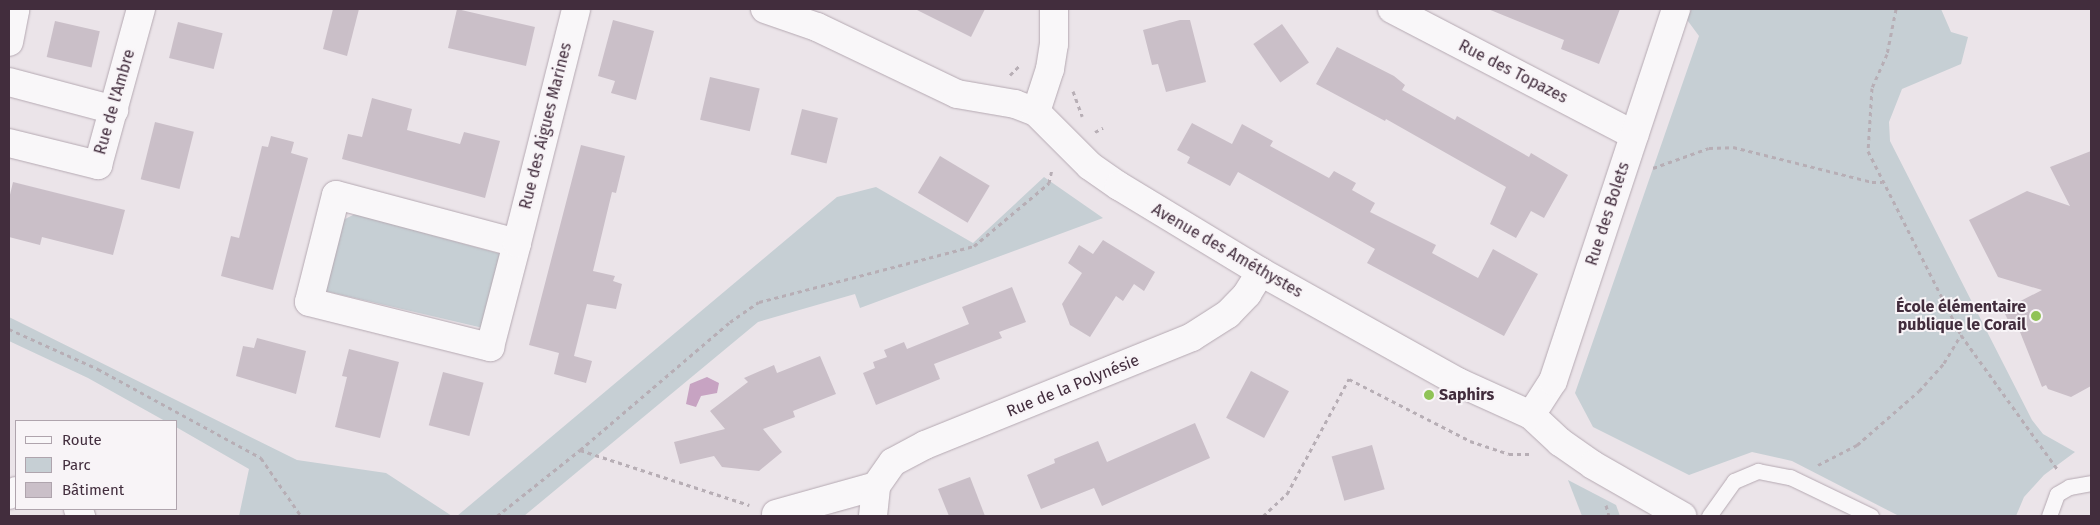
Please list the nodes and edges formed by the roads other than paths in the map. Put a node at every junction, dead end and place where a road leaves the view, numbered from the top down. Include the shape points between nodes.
1 (12, 9) edge
2 (141, 9) edge
3 (576, 9) edge
4 (765, 9) edge
5 (1054, 9) edge
6 (1392, 9) edge
7 (1676, 9) edge
8 (9, 42) edge
9 (9, 82) edge
10 (114, 110) junction
11 (1036, 112) junction
12 (1634, 135) junction
13 (9, 143) edge
14 (517, 244) junction
15 (1261, 272) junction
16 (1531, 415) junction
17 (2091, 483) edge
18 (876, 486) junction
19 (776, 514) road end
20 (873, 516) edge
21 (1682, 516) edge
22 (1709, 516) edge
23 (1871, 516) edge
24 (2049, 516) edge

1 - 8 street via 15,10
2 - 10 street, Rue de l'Ambre
3 - 14 street, Rue des Aigues Marines
4 - 11 street, Avenue des Améthystes via 817,27 958,94 1015,104
5 - 11 street via 1050,70
6 - 12 street, Rue des Topazes
7 - 12 street, Rue des Bolets
9 - 10 street
10 - 13 street, Rue de l'Ambre via 98,165
11 - 15 street, Avenue des Améthystes via 1119,186
12 - 16 street, Rue des Bolets via 1553,381
14 - 14 street, Rue des Aigues Marines via 490,347 309,302 336,195
15 - 16 street, Avenue des Améthystes via 1458,382
15 - 18 street, Rue de la Polynésie via 1247,294 1228,314 1192,338 924,445 893,462
16 - 21 street, Avenue des Améthystes via 1560,442 1593,465
17 - 24 lane via 2070,486 2057,494
18 - 19 street
18 - 20 street, Rue de la Polynésie
22 - 23 lane via 1734,481 1758,471 1790,476

